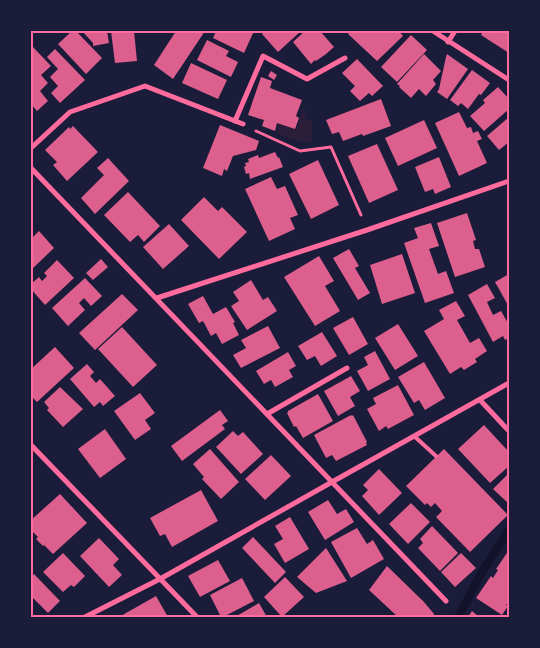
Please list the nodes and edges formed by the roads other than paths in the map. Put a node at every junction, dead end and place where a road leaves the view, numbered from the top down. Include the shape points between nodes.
1 (433, 31) edge
2 (455, 31) edge
3 (448, 42) junction
4 (345, 58) dead end
5 (509, 80) edge
6 (235, 121) junction
7 (242, 124) dead end
8 (31, 148) edge
9 (31, 168) edge
10 (509, 181) edge
11 (157, 298) junction
12 (346, 368) dead end
13 (509, 383) edge
14 (480, 400) junction
15 (267, 414) junction
16 (509, 431) edge
17 (414, 436) junction
18 (31, 445) edge
19 (436, 456) dead end
20 (332, 482) junction
21 (160, 579) junction
22 (446, 601) dead end
23 (85, 617) edge
24 (197, 617) edge

1 - 3 street
2 - 3 street
3 - 5 street
4 - 6 street via 308,79 262,56
6 - 7 street
6 - 8 street via 145,86 70,112
9 - 11 street
10 - 11 street
11 - 15 street
12 - 15 street
13 - 14 street
14 - 16 street
14 - 17 street
15 - 20 street
17 - 19 lane
17 - 20 street
18 - 21 street
20 - 21 street
20 - 22 street
21 - 23 street
21 - 24 street

